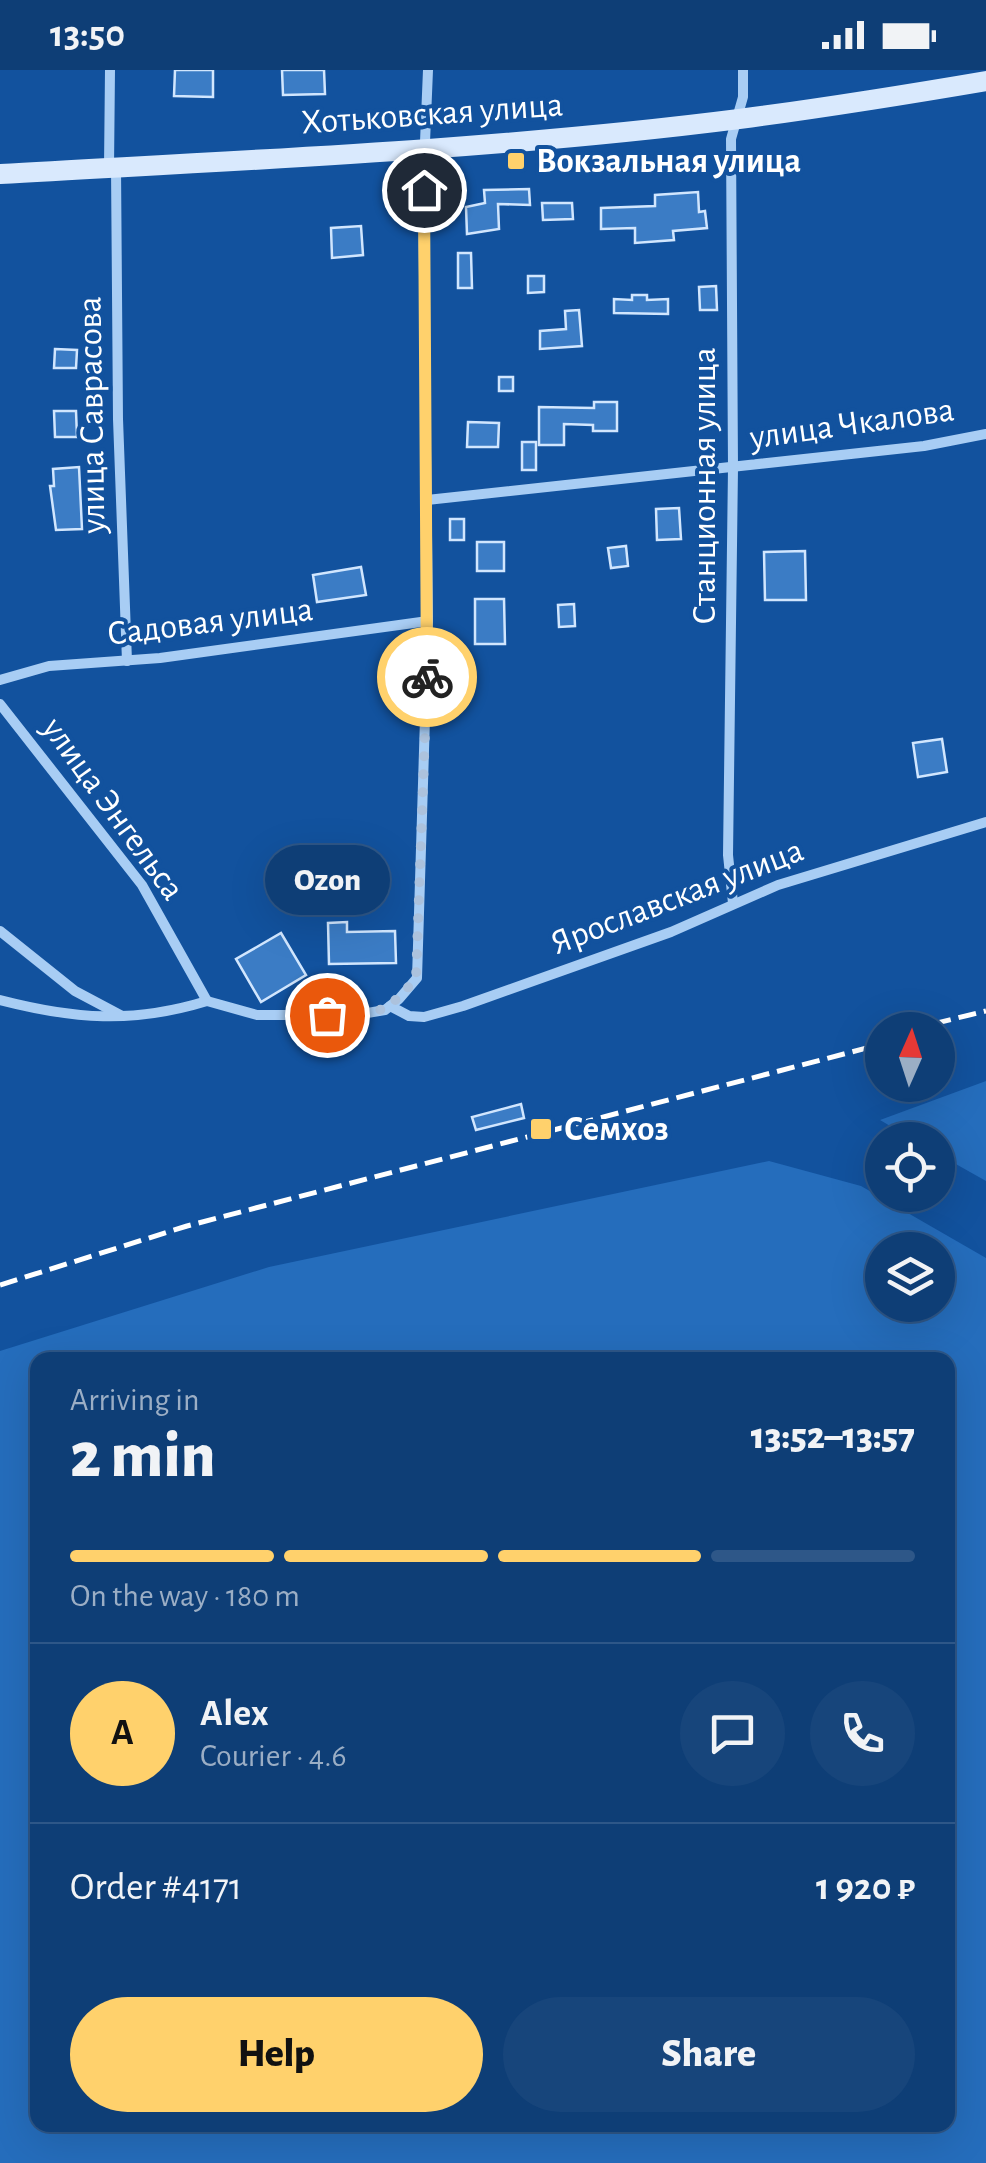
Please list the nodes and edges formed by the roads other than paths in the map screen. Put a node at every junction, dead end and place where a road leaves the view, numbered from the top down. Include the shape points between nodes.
1 (110, 70) edge
2 (428, 70) edge
3 (742, 70) edge
4 (986, 81) edge
5 (738, 119) junction
6 (424, 147) junction
7 (112, 167) junction
8 (0, 174) edge
9 (986, 434) edge
10 (733, 468) junction
11 (427, 500) junction
12 (428, 621) junction
13 (127, 661) junction
14 (0, 680) edge
15 (0, 704) edge
16 (986, 822) edge
17 (733, 904) junction
18 (0, 931) edge
19 (0, 1000) edge
20 (207, 1001) junction
21 (390, 1006) junction
22 (126, 1018) junction

1 - 7 street, улица Саврасова
2 - 6 street
3 - 5 street, Станционная улица
4 - 5 main road, Хотьковская улица
5 - 6 main road, Хотьковская улица
5 - 10 street, Станционная улица via 731,138
6 - 7 main road, Хотьковская улица
6 - 11 street
7 - 8 main road, Хотьковская улица
7 - 13 street, улица Саврасова
9 - 10 street, улица Чкалова
10 - 11 street, улица Чкалова
10 - 17 street, Станционная улица
11 - 12 street
12 - 13 street, Садовая улица
12 - 21 street via 416,978
13 - 14 street, Садовая улица via 48,666
15 - 20 street, улица Энгельса via 142,886
16 - 17 street, Ярославская улица via 778,884
17 - 21 street, Ярославская улица via 464,1006 424,1017
18 - 22 street via 75,991
19 - 22 street via 54,1014
20 - 21 street via 257,1015 356,1016
20 - 22 street

